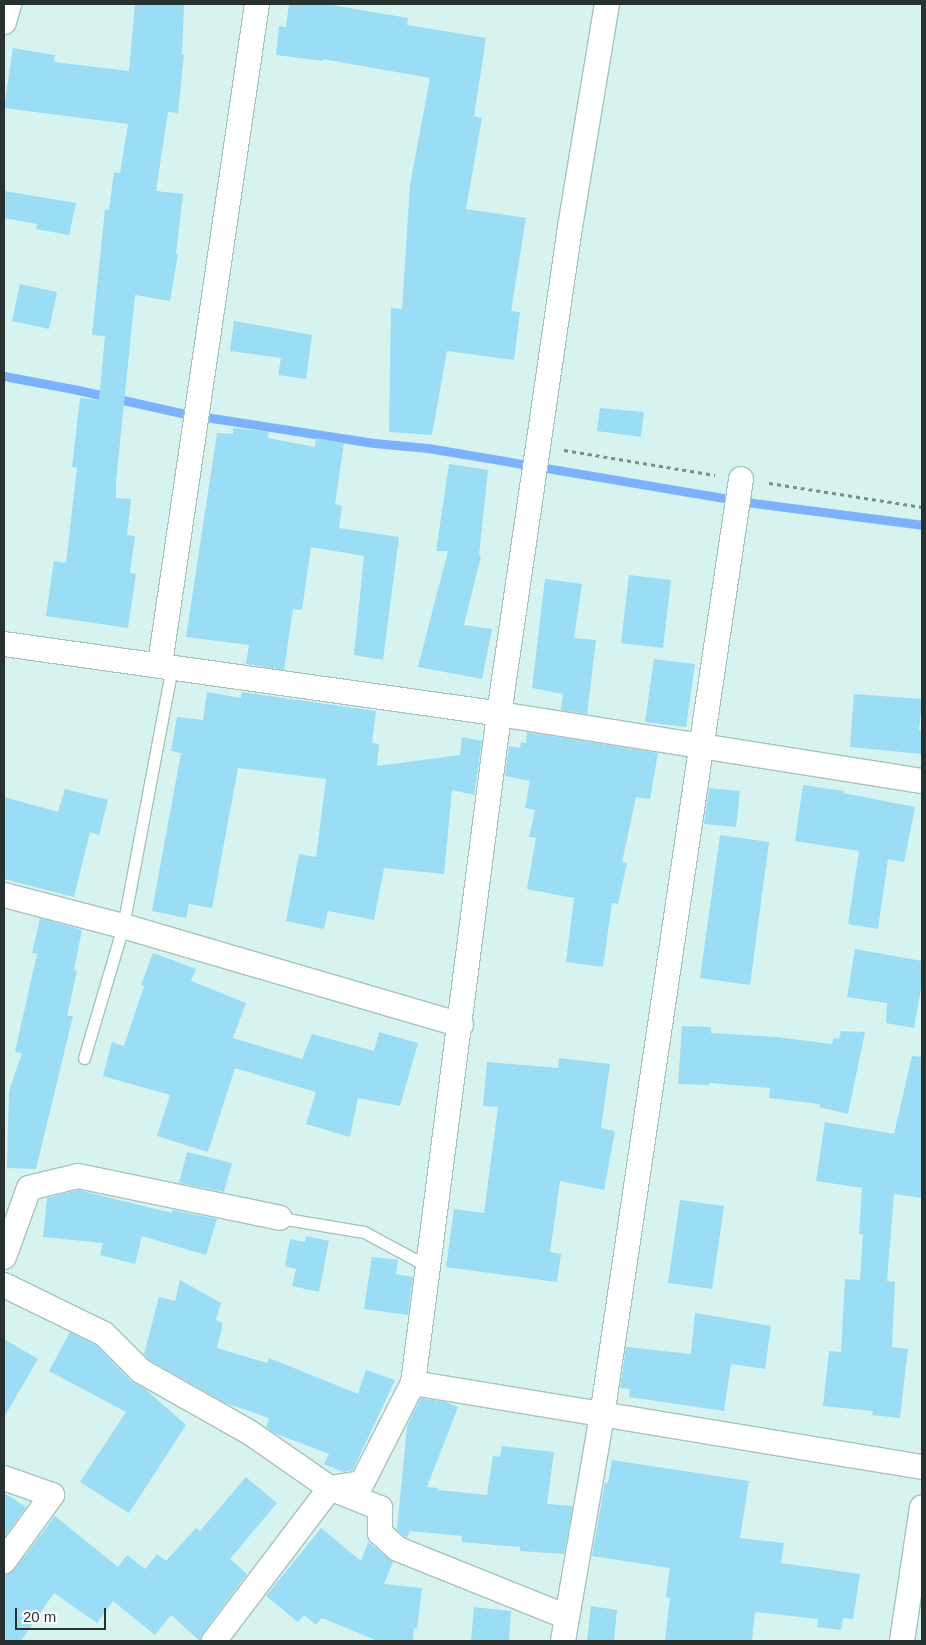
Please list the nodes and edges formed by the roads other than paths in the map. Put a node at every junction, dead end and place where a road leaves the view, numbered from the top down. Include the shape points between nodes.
1 (9, 4) edge
2 (257, 4) edge
3 (607, 4) edge
4 (4, 22) edge
5 (741, 479) dead end
6 (4, 644) edge
7 (166, 665) junction
8 (499, 714) junction
9 (701, 745) junction
10 (922, 781) edge
11 (4, 895) edge
12 (123, 926) junction
13 (461, 1025) junction
14 (84, 1058) dead end
15 (280, 1218) joint
16 (4, 1257) edge
17 (429, 1267) junction
18 (4, 1285) edge
19 (414, 1383) junction
20 (602, 1416) junction
21 (922, 1467) edge
22 (4, 1478) edge
23 (330, 1488) junction
24 (922, 1507) edge
25 (4, 1561) edge
26 (566, 1618) junction
27 (214, 1641) edge
28 (563, 1641) edge
29 (902, 1641) edge

1 - 4 street
2 - 7 street
3 - 8 street via 569,236
5 - 9 street
6 - 7 street
7 - 8 street
7 - 12 lane
8 - 9 street
8 - 13 street
9 - 10 street
9 - 20 street
11 - 12 street
12 - 13 street
12 - 14 lane
13 - 17 street
15 - 16 street via 78,1176 29,1188
15 - 17 lane via 364,1232
17 - 19 street
18 - 23 street via 104,1334 141,1371 250,1432
19 - 20 street
19 - 23 street via 362,1483
20 - 21 street
20 - 26 street
22 - 25 street via 52,1495
23 - 26 street via 380,1508 380,1532 398,1549
23 - 27 street
24 - 29 street
26 - 28 street

